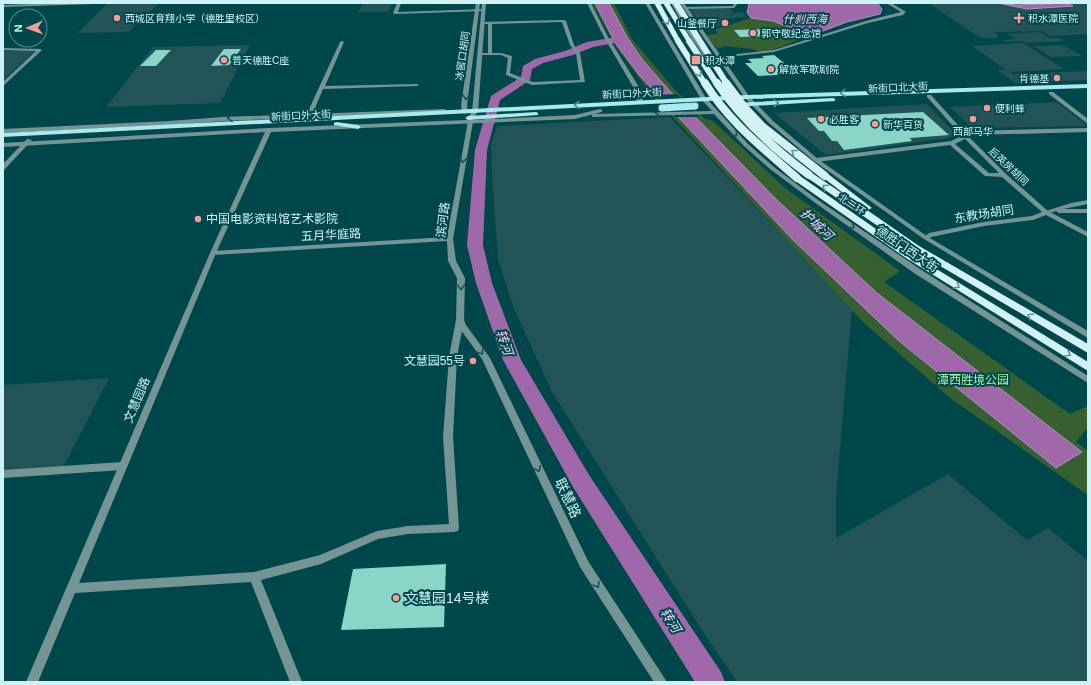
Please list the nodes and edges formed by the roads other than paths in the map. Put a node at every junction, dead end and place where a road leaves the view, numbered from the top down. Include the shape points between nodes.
1 (78, 3) edge
2 (95, 3) edge
3 (399, 3) edge
4 (478, 3) edge
5 (484, 3) edge
6 (589, 3) edge
7 (647, 3) edge
8 (657, 3) edge
9 (666, 3) edge
10 (674, 3) edge
11 (736, 3) edge
12 (888, 3) edge
13 (684, 5) edge
14 (3, 6) edge
15 (484, 10) junction
16 (478, 11) junction
17 (483, 23) junction
18 (490, 23) junction
19 (342, 42) dead end
20 (3, 49) edge
21 (715, 50) junction
22 (481, 54) junction
23 (490, 54) junction
24 (705, 55) junction
25 (678, 56) junction
26 (720, 57) junction
27 (3, 85) edge
28 (417, 85) dead end
29 (1088, 86) edge
30 (321, 88) junction
31 (1088, 92) edge
32 (1051, 93) junction
33 (747, 96) junction
34 (929, 96) junction
35 (704, 99) junction
36 (638, 102) junction
37 (660, 104) junction
38 (754, 104) junction
39 (709, 105) junction
40 (600, 111) junction
41 (465, 112) junction
42 (475, 112) junction
43 (715, 112) junction
44 (498, 115) junction
45 (481, 116) junction
46 (575, 117) junction
47 (308, 118) junction
48 (470, 120) junction
49 (1088, 122) edge
50 (332, 124) junction
51 (358, 126) junction
52 (39, 129) junction
53 (269, 130) junction
54 (1088, 130) edge
55 (3, 131) edge
56 (50, 133) junction
57 (3, 135) edge
58 (965, 135) junction
59 (3, 141) edge
60 (27, 142) junction
61 (951, 143) junction
62 (3, 145) edge
63 (816, 160) junction
64 (3, 168) edge
65 (772, 168) junction
66 (1004, 175) junction
67 (1088, 202) edge
68 (1088, 210) edge
69 (1046, 212) junction
70 (1088, 235) edge
71 (926, 238) junction
72 (450, 239) junction
73 (916, 248) junction
74 (213, 253) junction
75 (460, 320) junction
76 (1088, 335) edge
77 (1088, 349) edge
78 (1088, 366) edge
79 (1088, 380) edge
80 (122, 466) junction
81 (3, 474) edge
82 (254, 577) junction
83 (71, 588) junction
84 (32, 682) edge
85 (296, 682) edge
86 (661, 682) edge

1 - 2 street
1 - 14 street
3 - 16 street via 395,13
4 - 16 street, 冰窖口胡同
5 - 15 street, 冰窖口胡同
6 - 36 street via 642,97
7 - 25 street, 德胜门西大街
8 -> 78 highway, 北二环, bridge via 718,104 738,126 797,178 909,256
73 -> 9 highway, 北二环, bridge via 809,176 777,151 733,106 712,78
10 - 24 street, 德胜门西大街
73 -> 10 highway, bridge via 880,217 770,133 746,109
11 - 13 street via 734,7
12 - 26 street via 904,12 809,38 774,51
13 - 21 street, 德胜门西大街
15 - 16 street
15 - 17 street, 冰窖口胡同
16 -> 41 street, 冰窖口胡同
17 - 18 street
17 - 22 street, 冰窖口胡同
18 - 23 street
18 - 23 street via 564,21 572,45 578,53 583,81 526,83 508,74 510,57
19 - 30 street
20 - 27 street via 40,50
21 - 24 street
21 - 26 street, 德胜门西大街
22 - 23 street
22 - 42 street, 冰窖口胡同
24 - 25 street
24 - 33 street, 德胜门西大街 via 723,82
25 - 35 street, 德胜门西大街
26 - 33 street, 德胜门西大街
28 - 30 street
29 -> 33 main road, 新街口北大街
30 - 47 street
31 - 32 main road, 新街口北大街
32 - 34 main road, 新街口北大街
32 - 49 street
33 - 35 main road, 新街口北大街
33 - 38 street, 德胜门西大街
38 -> 34 main road, 新街口北大街
34 - 58 street, 后英房胡同
35 - 37 main road, 新街口外大街
35 - 39 street, 德胜门西大街
36 - 37 main road, 新街口外大街
36 -> 44 main road, 新街口外大街
37 - 39 main road, 新街口外大街, bridge
37 - 40 main road, 新街口外大街
38 - 39 main road, 新街口北大街
38 - 63 street, 德胜门西大街
39 - 43 street, 德胜门西大街
40 - 44 main road, 新街口外大街
40 - 46 street, 新街口外大街
41 - 42 main road, 新街口外大街
41 - 47 main road, 新街口外大街
41 - 48 street
42 - 45 main road, 新街口外大街
42 - 48 street
46 -> 43 street, 新街口外大街
43 -> 65 street, 德胜门西大街
44 - 45 main road, 新街口外大街
44 - 46 street, 新街口外大街
45 - 48 main road, 新街口外大街
47 -> 52 street, 新街口外大街 via 222,119
47 - 56 main road, 新街口外大街
48 - 50 main road, 新街口外大街
48 - 51 street, 新街口外大街
48 -> 72 street, 滨河路
50 - 51 main road
50 - 60 main road, 新街口外大街
51 - 53 street, 新街口外大街
52 - 55 street, 新街口外大街
52 - 56 main road
53 - 60 street, 新街口外大街
53 - 74 street, 文慧园路
54 - 58 street via 983,132
56 - 57 main road, 新街口外大街
58 - 61 street via 961,141
58 - 66 street, 后英房胡同
59 - 60 main road, 新街口外大街
60 - 62 street, 新街口外大街
60 - 64 street
61 - 63 street
61 - 66 street via 987,175
63 - 65 street
63 - 71 street, 德胜门西大街
65 -> 79 street, 德胜门西大街 via 917,271
66 - 69 street, 后英房胡同
67 - 69 street
68 - 69 street
69 - 70 street, 后英房胡同
69 - 71 street, 东教场胡同 via 1033,218 984,224 929,235
71 - 76 street, 德胜门西大街
72 - 74 street, 五月华庭路
72 -> 75 street, 滨河路 via 452,261 461,281
77 -> 73 highway, 北二环
74 - 80 street, 文慧园路
75 - 82 street, 滨河路 via 453,357 448,437 454,528 408,530 377,535 322,559
75 -> 86 street, 联慧路 via 464,331 486,358 584,564
80 - 81 street
80 - 83 street, 文慧园路
82 - 83 street
82 - 85 street
83 - 84 street, 文慧园路

